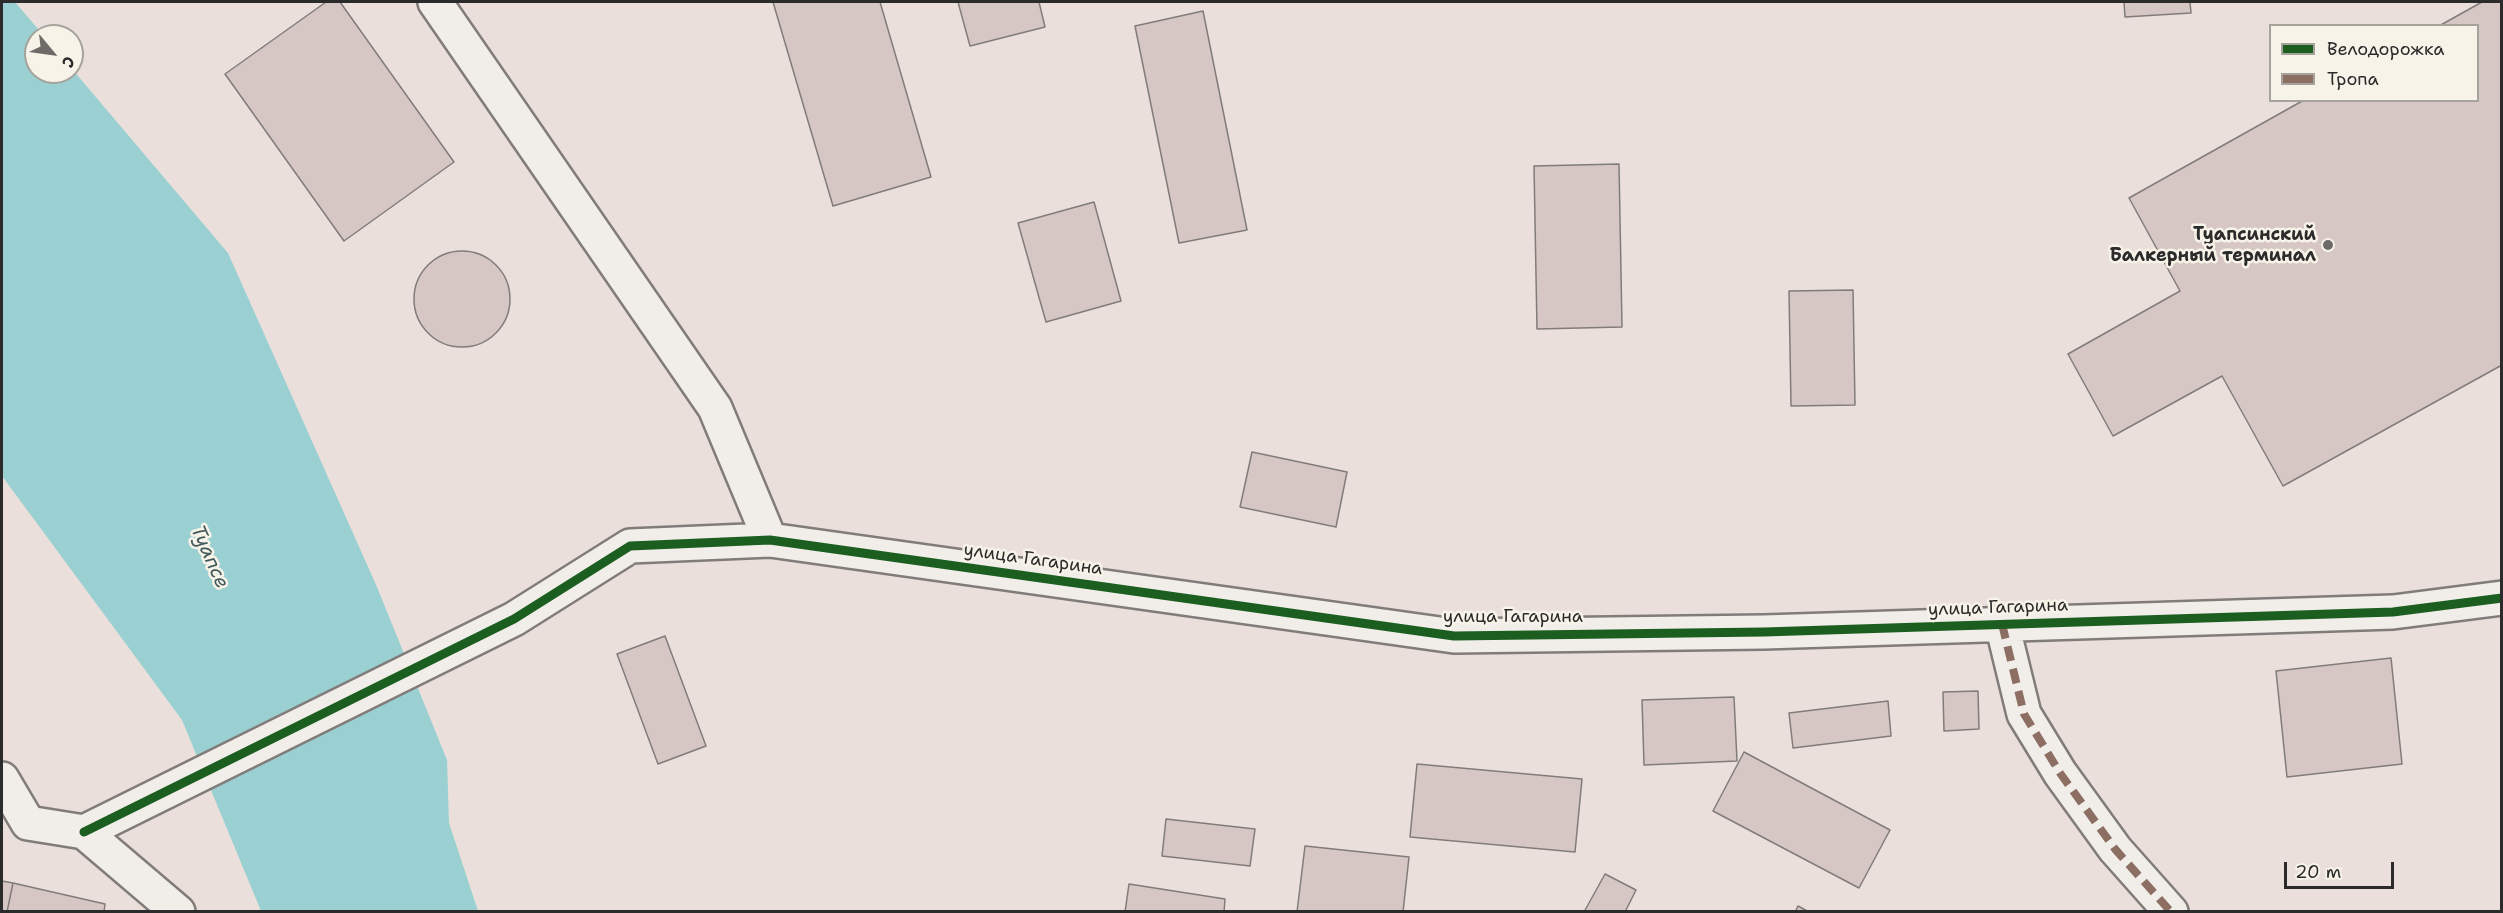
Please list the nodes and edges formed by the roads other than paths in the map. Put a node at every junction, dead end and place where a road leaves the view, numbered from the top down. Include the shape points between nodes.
1 (435, 2) edge
2 (770, 540) junction
3 (2502, 598) edge
4 (2002, 624) junction
5 (2, 779) edge
6 (84, 832) junction
7 (178, 912) edge
8 (2171, 912) edge

1 - 2 street via 715,408
2 - 4 street, улица Гагарина via 1454,636
2 - 6 street, улица Гагарина via 630,546 514,619
3 - 4 street, улица Гагарина via 2393,612
4 - 8 street via 2024,714 2060,773 2115,849
5 - 6 street via 28,823
6 - 7 street

